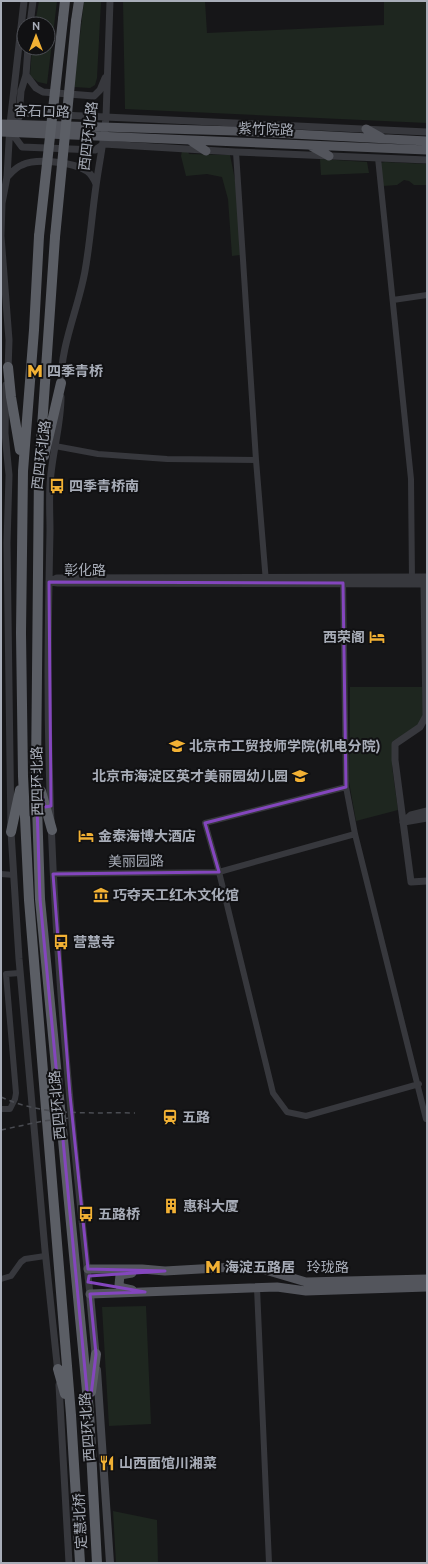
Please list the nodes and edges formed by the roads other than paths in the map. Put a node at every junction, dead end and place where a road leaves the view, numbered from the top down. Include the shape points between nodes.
1 (24, 1) edge
2 (33, 1) edge
3 (65, 1) edge
4 (79, 1) edge
5 (110, 1) edge
6 (31, 16) edge
7 (27, 56) edge
8 (18, 64) junction
9 (107, 73) junction
10 (26, 75) junction
11 (21, 91) junction
12 (19, 113) junction
13 (10, 126) edge
14 (366, 129) junction
15 (105, 131) junction
16 (1, 132) edge
17 (427, 132) edge
18 (383, 139) junction
19 (190, 140) junction
20 (427, 141) edge
21 (308, 145) junction
22 (427, 150) edge
23 (206, 151) junction
24 (236, 152) junction
25 (329, 156) junction
26 (378, 158) junction
27 (427, 160) edge
28 (7, 177) junction
29 (96, 184) junction
30 (427, 295) edge
31 (393, 300) junction
32 (8, 367) junction
33 (61, 383) junction
34 (55, 446) junction
35 (256, 460) junction
36 (23, 471) junction
37 (39, 471) junction
38 (266, 580) junction
39 (343, 581) junction
40 (412, 581) junction
41 (4, 582) edge
42 (49, 582) junction
43 (426, 582) edge
44 (36, 775) junction
45 (23, 776) junction
46 (346, 787) junction
47 (427, 812) edge
48 (427, 818) edge
49 (403, 822) junction
50 (52, 830) junction
51 (11, 832) junction
52 (355, 834) junction
53 (219, 872) junction
54 (1, 874) edge
55 (53, 874) junction
56 (14, 875) junction
57 (427, 881) edge
58 (20, 973) junction
59 (419, 1084) junction
60 (1, 1109) edge
61 (426, 1119) edge
62 (46, 1256) junction
63 (88, 1269) junction
64 (165, 1271) junction
65 (1, 1279) edge
66 (427, 1279) edge
67 (427, 1287) edge
68 (257, 1288) junction
69 (145, 1292) junction
70 (90, 1294) junction
71 (96, 1354) junction
72 (58, 1370) junction
73 (89, 1412) junction
74 (72, 1415) junction
75 (92, 1477) joint
76 (75, 1478) joint
77 (69, 1563) edge
78 (80, 1563) edge
79 (97, 1563) edge
80 (110, 1563) edge
81 (269, 1563) edge

1 - 8 street, 西四环北路
2 - 6 street
3 - 36 highway, 西四环北路, bridge via 39,236
4 - 37 highway, 西四环北路, bridge via 55,237
5 - 9 street, 西四环北路
7 - 10 street, 西四环北路
8 - 11 street
8 - 13 street, 西四环北路
9 - 10 street via 100,90 94,96 43,92 36,88
9 - 15 street, 西四环北路
10 - 11 street, 西四环北路
11 - 12 street, 西四环北路
12 - 13 street, 西四环北路
12 - 15 street
13 - 15 main road, 杏石口路
13 - 15 street via 22,147 95,150
13 - 16 main road, 杏石口路
13 - 28 street, 西四环北路
14 - 15 street, 紫竹院路
14 - 17 street, 紫竹院路
14 - 18 main road
15 - 18 main road, 紫竹院路 via 235,131
15 - 19 main road, 紫竹院路
15 - 23 street, 紫竹院路
15 - 29 street, 西四环北路
18 - 20 main road, 紫竹院路
19 - 21 main road, 紫竹院路
19 - 23 main road
21 - 22 main road, 紫竹院路
21 - 25 main road
23 - 24 street, 紫竹院路
24 - 25 street, 紫竹院路
24 - 35 street
25 - 26 street, 紫竹院路
26 - 27 street, 紫竹院路
26 - 31 street
28 - 29 street via 21,165 35,161 55,162 87,171
28 - 32 street, 西四环北路 via 2,202 1,236 9,340
29 - 33 street, 西四环北路 via 85,271 65,344
30 - 31 street
31 - 40 street via 411,479
32 - 36 highway
32 - 41 street, 西四环北路 via 5,433 9,475
33 - 34 street, 西四环北路 via 61,413
33 - 37 highway
34 - 35 street via 98,454
34 - 42 street, 西四环北路 via 50,486
35 - 38 street
36 - 45 highway, 西四环北路
37 - 44 highway, 西四环北路
38 - 39 street, 彰化路
38 - 42 street, 彰化路
39 - 40 street, 彰化路
39 - 46 street
40 - 43 street, 彰化路
41 - 51 street, 西四环北路
42 - 50 street, 西四环北路 via 48,678
43 - 49 street via 426,716 420,727 395,744
44 - 50 highway
44 - 73 highway, 西四环北路 via 40,899
45 - 51 highway
45 - 74 highway, 西四环北路 via 29,906
46 - 52 street
46 - 53 street via 205,823
47 - 49 street via 411,815
48 - 49 street
49 - 57 street via 411,882
50 - 55 street, 西四环北路
51 - 56 street, 西四环北路
52 - 53 street, 美丽园路
52 - 59 street
53 - 55 street, 美丽园路
53 - 59 street via 273,1093 287,1112 306,1116
54 - 56 street
55 - 63 street, 西四环北路 via 69,1088
56 - 58 street, 西四环北路
58 - 60 street via 6,974 16,1093 10,1109
58 - 62 street, 西四环北路
59 - 61 street
62 - 65 street via 26,1259 10,1276
62 - 72 street, 西四环北路
63 - 64 main road, 玲珑路
63 - 70 street, 西四环北路
64 - 66 main road, 玲珑路 via 252,1266 306,1282
64 - 69 main road via 120,1275 119,1285 123,1288
67 - 68 main road, 玲珑路 via 306,1291 277,1287
68 - 69 main road, 玲珑路
68 - 81 street
69 - 70 main road, 玲珑路
70 - 71 main road, 西四环北路
71 - 73 highway
71 - 80 main road, 西四环北路
72 - 74 highway
72 - 77 street, 西四环北路
73 - 75 highway, 西四环北路
74 - 76 highway, 西四环北路
75 - 79 highway, 定慧北桥
76 - 78 highway, 定慧北桥

